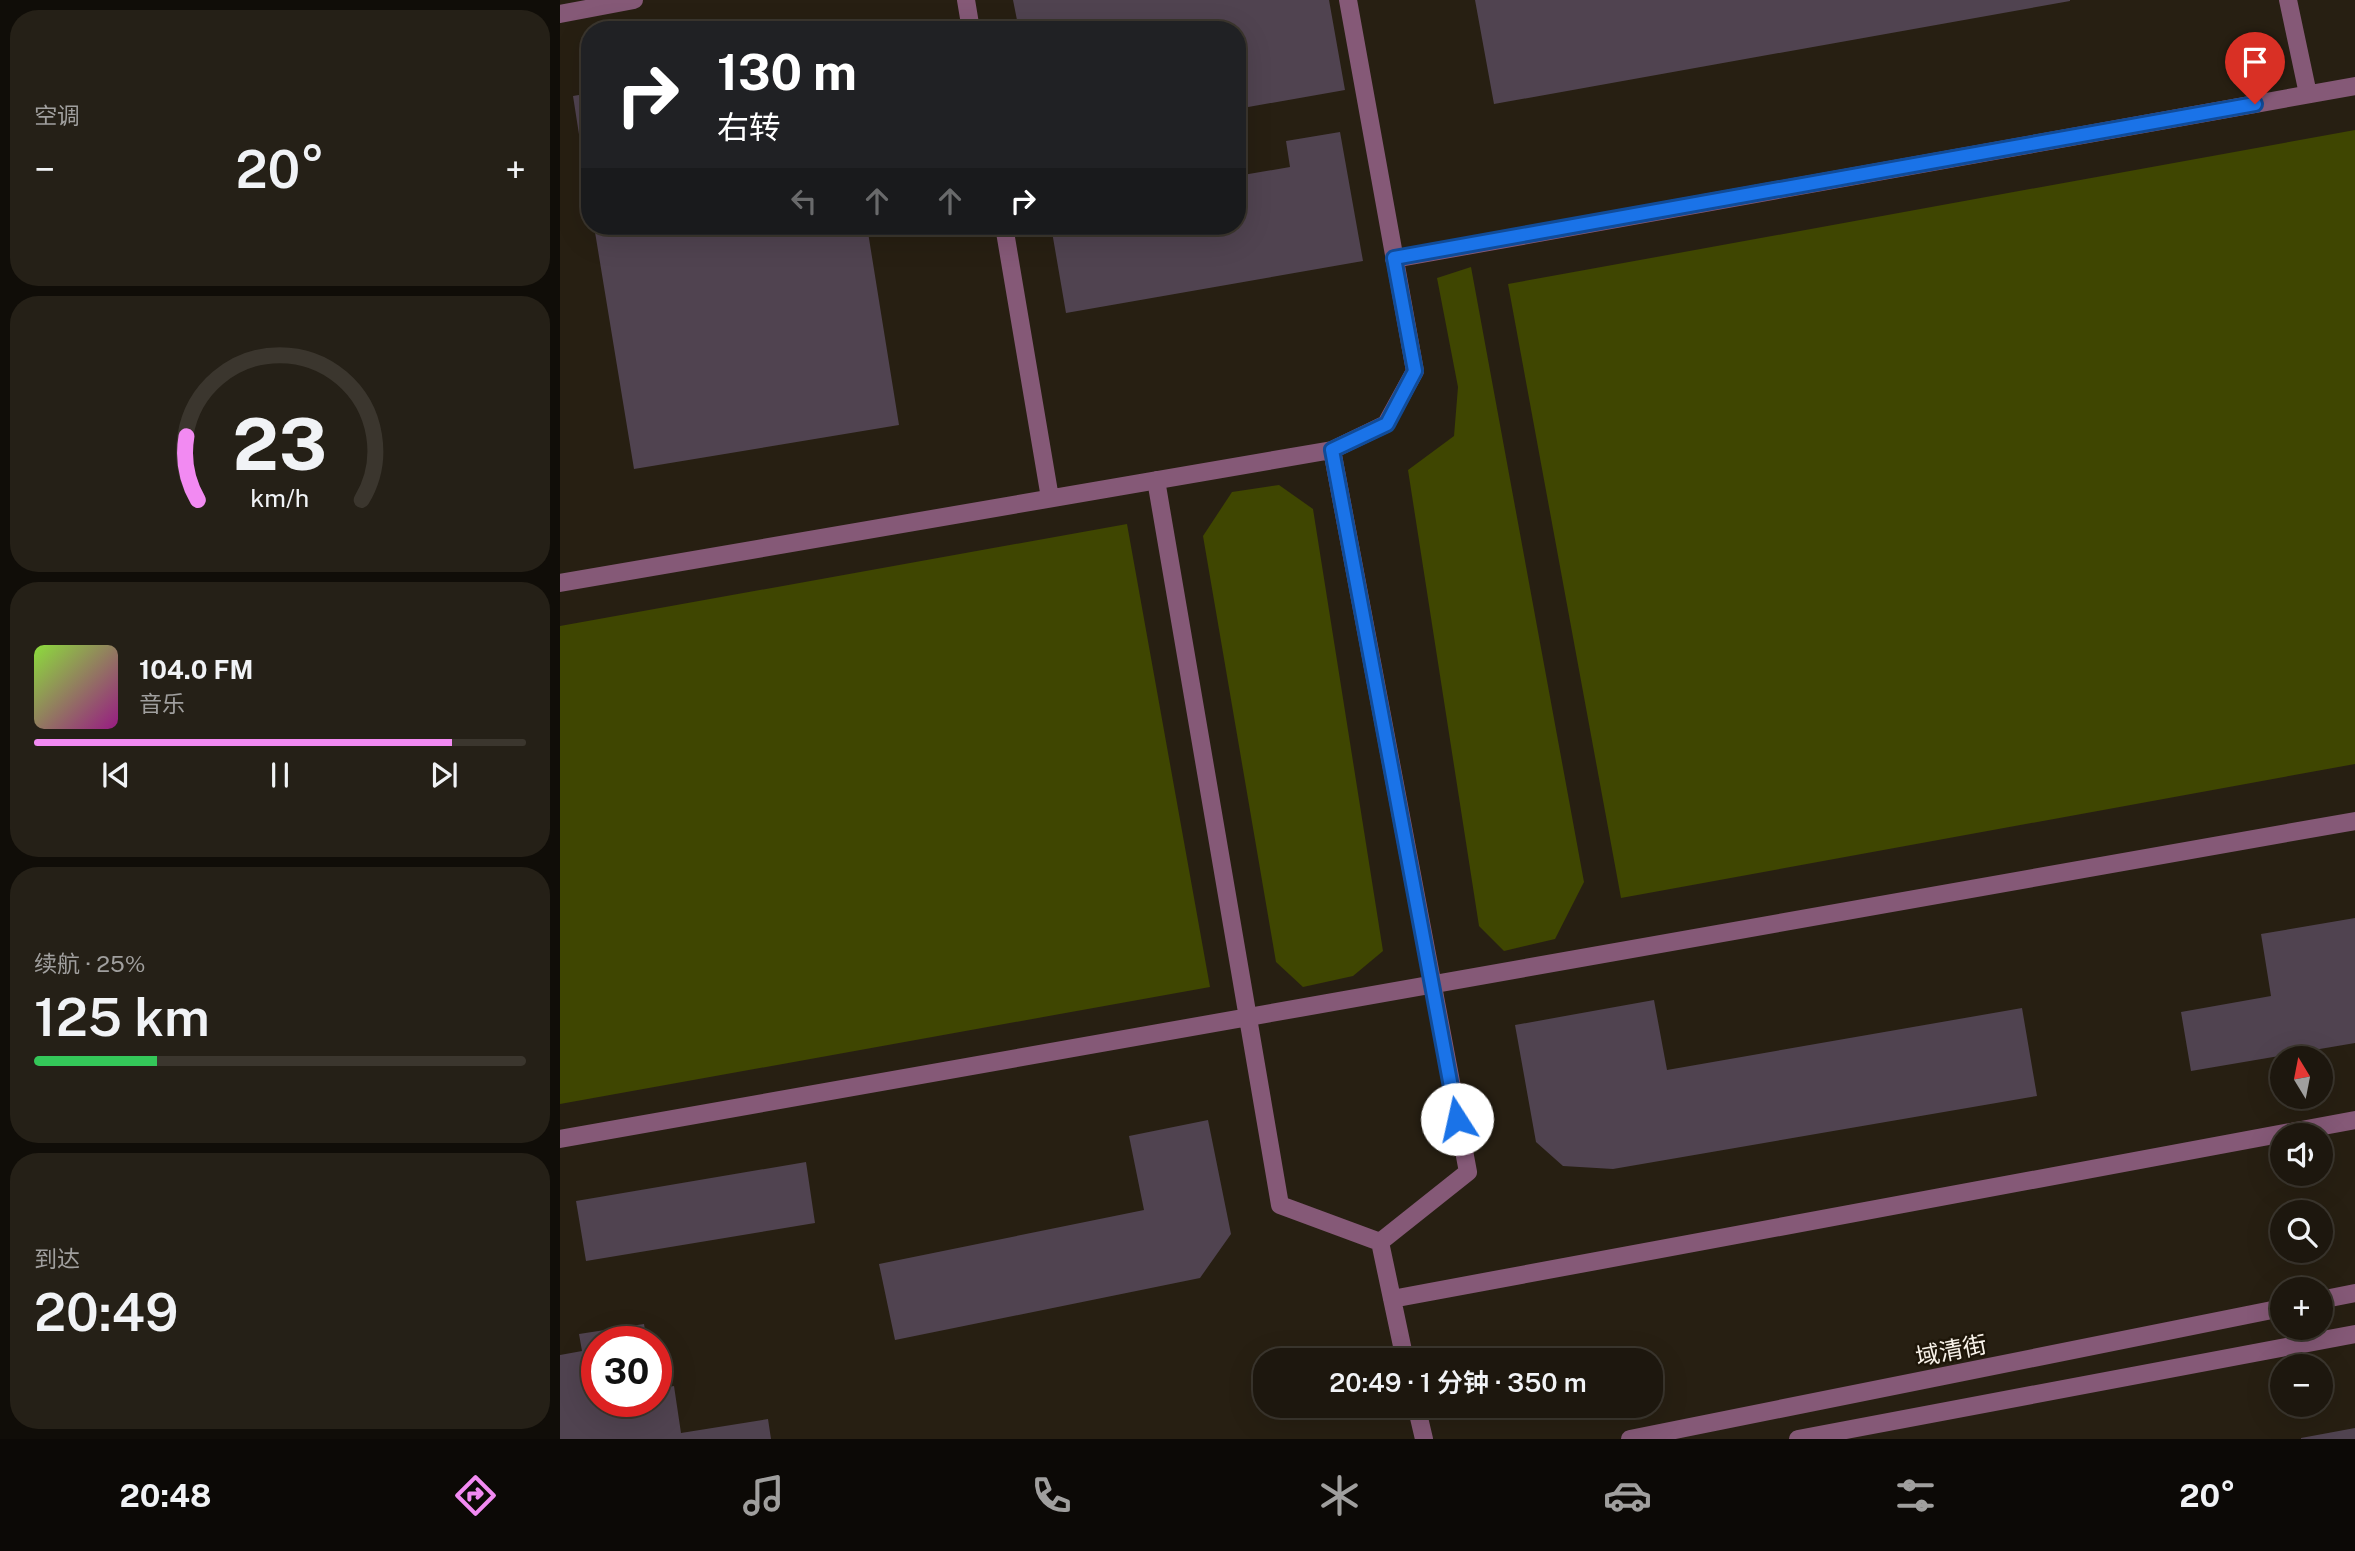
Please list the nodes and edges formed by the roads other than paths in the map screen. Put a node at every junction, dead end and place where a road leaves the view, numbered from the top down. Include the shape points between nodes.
1 (634, 0) edge
2 (967, 0) edge
3 (1348, 0) edge
4 (2288, 0) edge
5 (560, 13) edge
6 (970, 21) edge
7 (2355, 86) edge
8 (2308, 94) junction
9 (1006, 235) edge
10 (1394, 258) junction
11 (1332, 450) junction
12 (1156, 480) junction
13 (1050, 498) junction
14 (560, 583) edge
15 (2355, 821) edge
16 (1432, 985) junction
17 (1248, 1017) junction
18 (2355, 1120) edge
19 (560, 1139) edge
20 (1380, 1242) junction
21 (2355, 1293) edge
22 (2333, 1297) edge
23 (1392, 1300) junction
24 (2270, 1310) edge
25 (2355, 1334) edge
26 (1402, 1348) edge
27 (1419, 1418) edge
28 (1855, 1433) edge
29 (1424, 1439) edge
30 (1630, 1439) edge
31 (1798, 1439) edge

1 - 5 street
2 - 6 street
3 - 10 street
4 - 8 street
7 - 8 street
8 - 10 street
9 - 13 street
10 - 11 street via 1415,371 1387,424
11 - 12 street
11 - 16 street
12 - 13 street
12 - 17 street
13 - 14 street
15 - 16 street
16 - 17 street
16 - 20 street via 1468,1172
17 - 19 street
17 - 20 street via 1280,1205
18 - 23 street
20 - 23 street
21 - 22 street
23 - 26 street
24 - 30 street, 域清街
25 - 28 street
27 - 29 street
28 - 31 street

